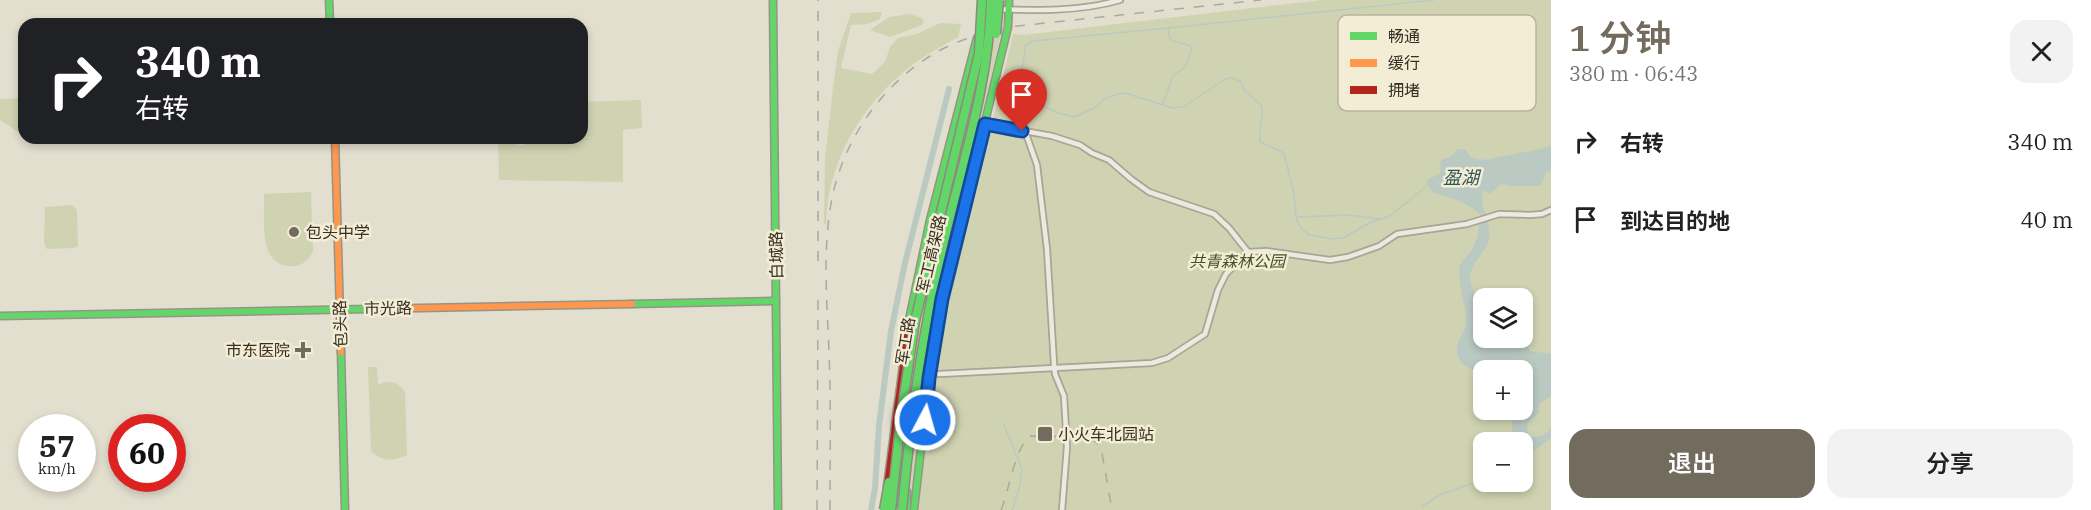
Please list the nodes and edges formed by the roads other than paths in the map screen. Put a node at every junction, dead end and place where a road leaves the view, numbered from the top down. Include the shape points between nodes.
1 (329, 0) edge
2 (773, 0) edge
3 (991, 0) edge
4 (999, 0) edge
5 (1010, 0) edge
6 (1101, 0) edge
7 (1120, 0) edge
8 (981, 3) edge
9 (1096, 5) junction
10 (1010, 10) junction
11 (330, 18) edge
12 (988, 61) junction
13 (985, 124) junction
14 (1025, 131) junction
15 (334, 144) edge
16 (1551, 210) edge
17 (1248, 252) junction
18 (776, 301) junction
19 (339, 309) junction
20 (0, 316) edge
21 (1054, 368) junction
22 (939, 374) dead end
23 (898, 443) junction
24 (905, 468) junction
25 (345, 510) edge
26 (777, 510) edge
27 (885, 510) edge
28 (891, 510) edge
29 (902, 510) edge
30 (907, 510) edge
31 (914, 510) edge
32 (1062, 510) edge

1 - 11 main road
2 - 18 main road, 白城路
3 - 12 main road, 军工高架路, bridge
4 - 12 main road, bridge via 996,34
5 - 10 main road, 军工路
6 - 9 street
7 - 9 street
8 - 10 street
8 - 23 main road, 军工高架路, bridge via 979,54 915,321
8 - 27 main road, 军工路 via 972,62 910,310
9 - 10 street
10 - 13 main road, 军工路
12 - 24 main road, 军工高架路, bridge via 927,322
13 - 14 street
13 - 31 main road, 军工路 via 942,299
14 - 17 street via 1080,145 1109,160 1149,192 1214,214
14 - 21 street via 1039,174
15 - 19 main road, 包头路
16 - 17 street via 1530,215 1499,214 1467,224 1397,234 1379,246 1330,260
17 - 21 street via 1226,274 1205,334 1168,358 1152,363
18 - 19 main road, 市光路
18 - 26 main road, 白城路
19 - 20 main road, 市光路
19 - 25 main road, 包头路
21 - 22 street
21 - 32 street via 1064,396 1067,447
23 - 27 main road, bridge
23 - 28 main road, 军工高架路, bridge
24 - 29 main road, 军工高架路, bridge
24 - 30 main road, bridge

